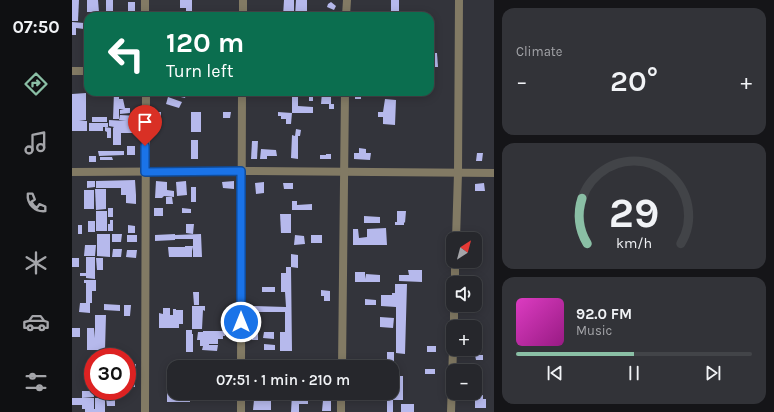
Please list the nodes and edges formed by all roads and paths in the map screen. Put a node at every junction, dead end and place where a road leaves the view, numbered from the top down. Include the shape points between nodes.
1 (145, 0) edge
2 (243, 0) edge
3 (347, 0) edge
4 (459, 0) edge
5 (145, 12) edge
6 (243, 12) edge
7 (346, 12) edge
8 (72, 71) edge
9 (84, 71) edge
10 (146, 96) edge
11 (242, 96) edge
12 (345, 96) edge
13 (241, 171) junction
14 (72, 172) edge
15 (145, 172) junction
16 (343, 172) junction
17 (458, 173) junction
18 (494, 173) edge
19 (456, 232) edge
20 (453, 356) edge
21 (241, 360) edge
22 (342, 360) edge
23 (241, 400) edge
24 (341, 400) edge
25 (145, 412) edge
26 (241, 412) edge
27 (341, 412) edge
28 (451, 412) edge

1 - 5 street
2 - 6 street
3 - 7 street
4 - 17 street
8 - 9 street
10 - 15 street
11 - 13 street
12 - 16 street
13 - 15 street
13 - 16 street
13 - 21 street
14 - 15 street
15 - 25 street
16 - 17 street
16 - 22 street
17 - 18 street
17 - 19 street
20 - 28 street
23 - 26 street
24 - 27 street

